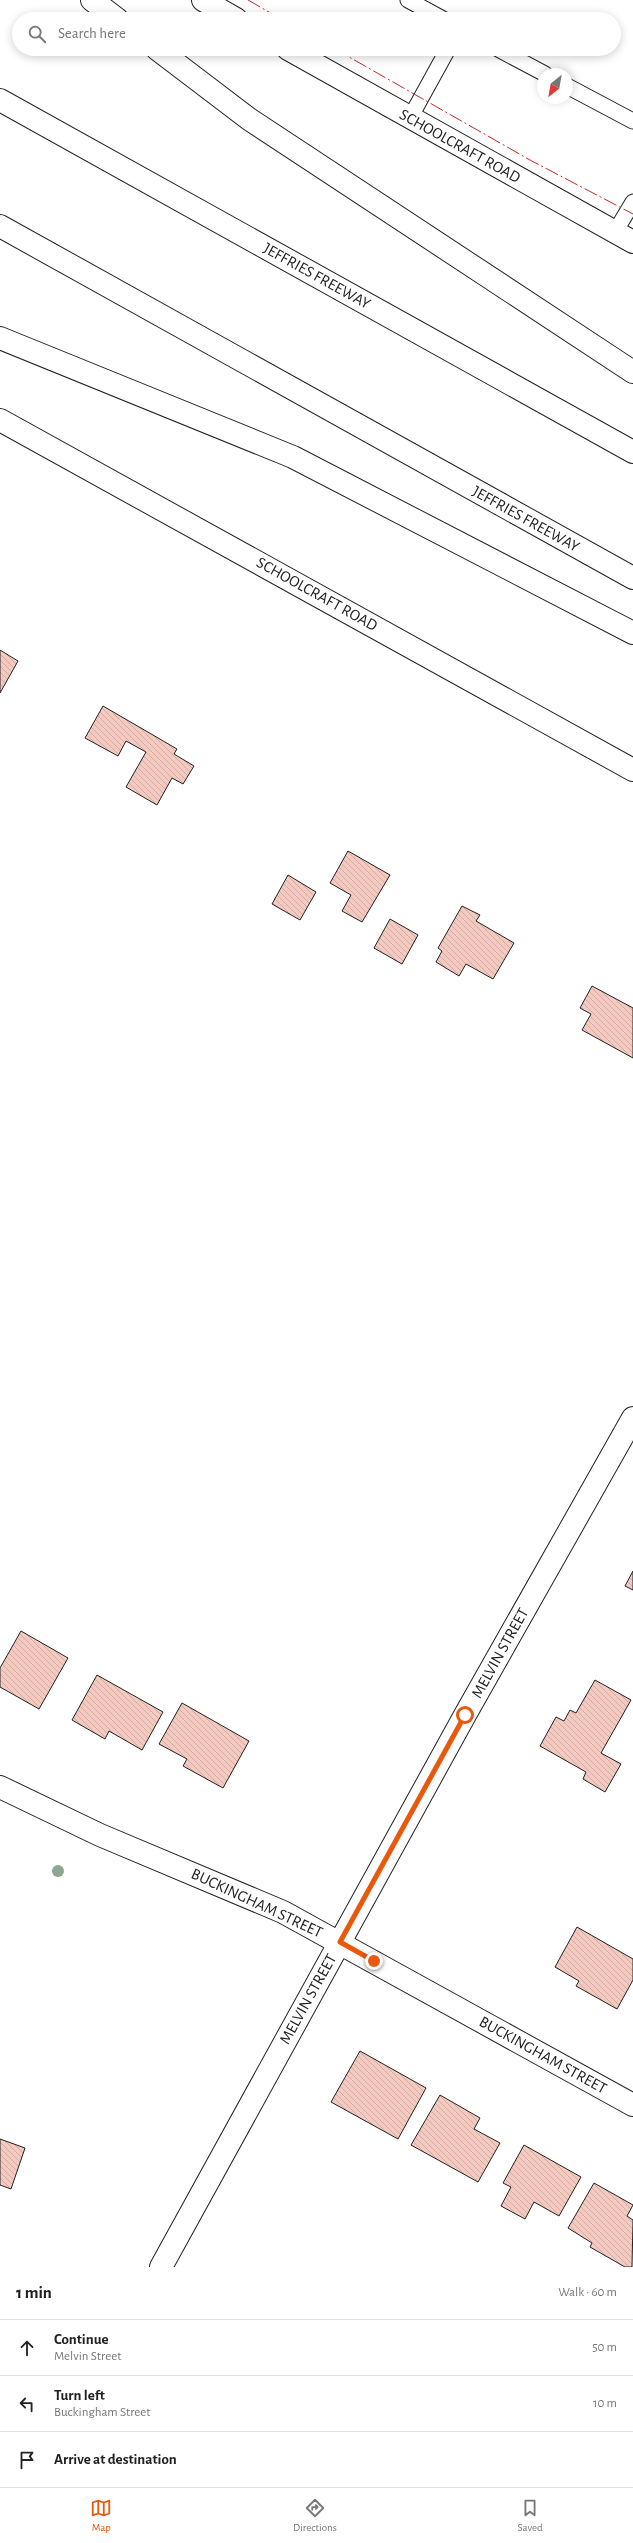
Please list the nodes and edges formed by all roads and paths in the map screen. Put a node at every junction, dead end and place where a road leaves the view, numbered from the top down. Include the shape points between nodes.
1 (92, 0) edge
2 (203, 0) edge
3 (408, 0) edge
4 (108, 12) edge
5 (224, 12) edge
6 (430, 12) edge
7 (166, 56) edge
8 (300, 56) edge
9 (444, 56) edge
10 (511, 56) edge
11 (537, 70) edge
12 (573, 89) edge
13 (0, 100) edge
14 (410, 118) junction
15 (633, 121) edge
16 (633, 202) edge
17 (0, 226) edge
18 (624, 237) edge
19 (0, 338) edge
20 (633, 372) edge
21 (0, 420) edge
22 (633, 452) edge
23 (633, 578) edge
24 (633, 633) edge
25 (633, 770) edge
26 (633, 1418) edge
27 (0, 1787) edge
28 (340, 1942) junction
29 (633, 2105) edge
30 (161, 2267) edge

1 - 4 main road
2 - 5 main road
3 - 6 lane
7 - 20 main road via 249,119
8 - 14 main road, SCHOOLCRAFT ROAD
9 - 14 lane
10 - 11 lane
12 - 15 lane
13 - 22 main road, JEFFRIES FREEWAY
14 - 18 main road, SCHOOLCRAFT ROAD
16 - 18 lane
17 - 23 main road, JEFFRIES FREEWAY
19 - 24 main road via 293,458
21 - 25 main road, SCHOOLCRAFT ROAD
26 - 28 main road, MELVIN STREET
27 - 28 main road, BUCKINGHAM STREET via 100,1835 283,1912
28 - 29 main road, BUCKINGHAM STREET
28 - 30 main road, MELVIN STREET

